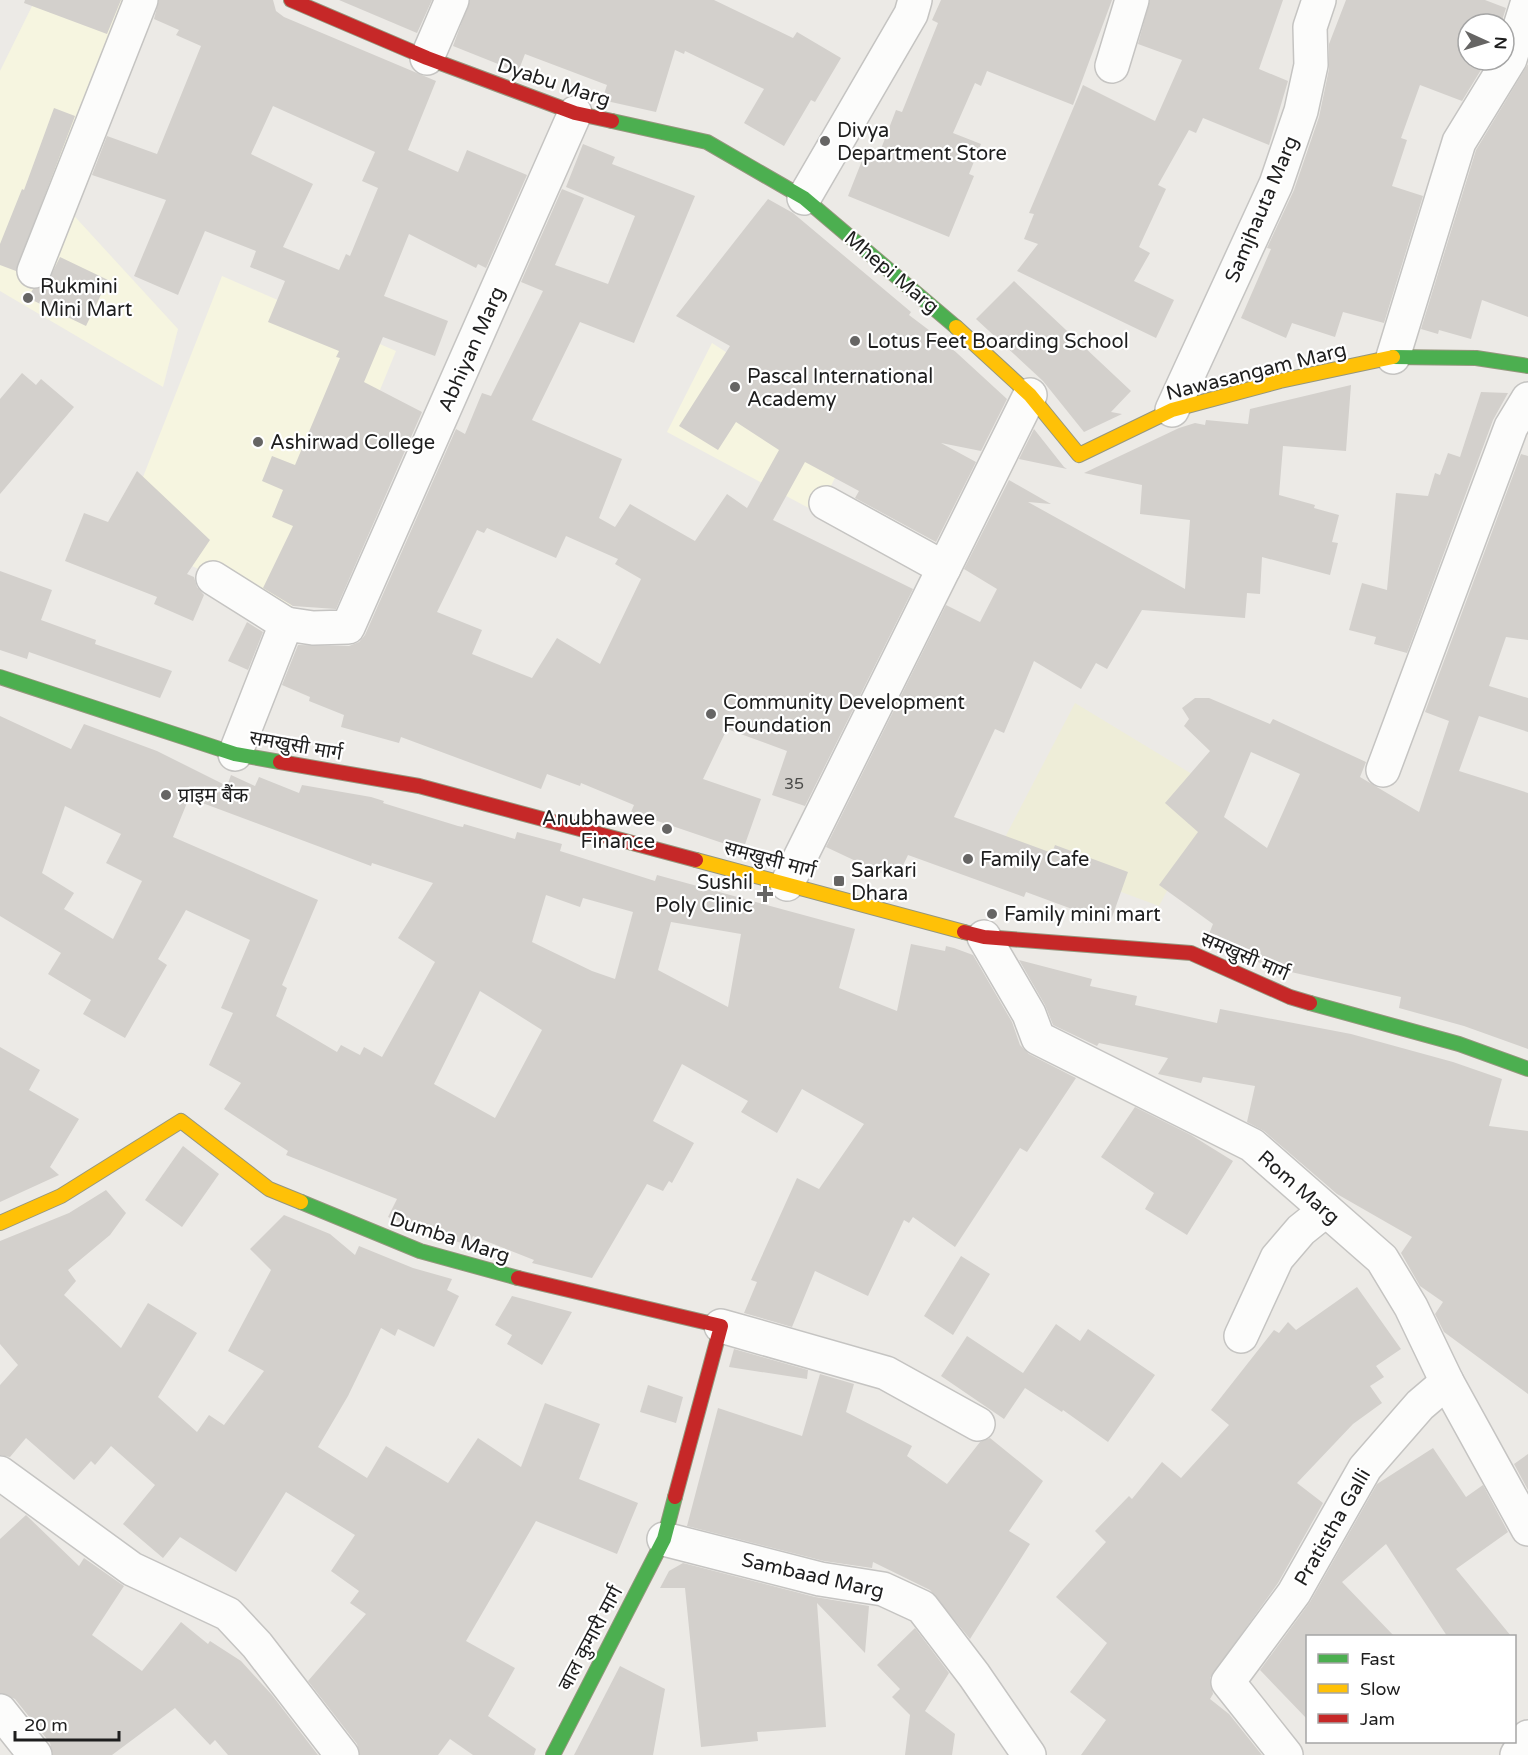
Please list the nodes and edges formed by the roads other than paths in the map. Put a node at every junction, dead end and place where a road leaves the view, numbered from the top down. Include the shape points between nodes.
1 (141, 0) edge
2 (291, 0) edge
3 (452, 0) edge
4 (915, 0) edge
5 (1132, 0) edge
6 (1319, 0) edge
7 (1528, 1) edge
8 (427, 58) junction
9 (1112, 66) dead end
10 (575, 113) junction
11 (804, 198) junction
12 (34, 271) dead end
13 (1394, 357) junction
14 (1528, 366) edge
15 (1030, 395) junction
16 (1528, 399) edge
17 (1172, 410) junction
18 (826, 502) dead end
19 (944, 568) junction
20 (213, 578) dead end
21 (286, 624) junction
22 (0, 677) edge
23 (235, 754) junction
24 (1383, 770) dead end
25 (787, 884) junction
26 (984, 936) junction
27 (1528, 1069) edge
28 (1326, 1210) junction
29 (0, 1223) edge
30 (721, 1326) junction
31 (1241, 1336) dead end
32 (1447, 1382) junction
33 (978, 1424) dead end
34 (0, 1473) edge
35 (1528, 1529) edge
36 (664, 1539) junction
37 (0, 1711) edge
38 (1528, 1737) edge
39 (35, 1755) edge
40 (342, 1755) edge
41 (553, 1755) edge
42 (1029, 1755) edge
43 (1286, 1755) edge
44 (1517, 1755) edge

1 - 12 street
2 - 8 street, Dyabu Marg
3 - 8 street
4 - 11 street via 911,14
5 - 9 street
6 - 17 street, Samjhauta Marg via 1310,27 1311,65 1301,111 1276,184
7 - 13 street via 1510,59 1459,142
8 - 10 street, Dyabu Marg
10 - 11 street, Dyabu Marg via 707,142
10 - 21 street, Abhiyan Marg via 348,627
11 - 15 street, Mhepi Marg via 931,304
13 - 14 street, Nawasangam Marg via 1476,358
13 - 17 street, Nawasangam Marg via 1280,381
15 - 17 street, Nawasangam Marg via 1079,455
15 - 19 street
16 - 24 street via 1511,427
18 - 19 street
19 - 25 street
20 - 21 street, Abhiyan Marg
21 - 23 street
22 - 23 street, समखुसी मार्ग
23 - 25 street, समखुसी मार्ग via 419,786
25 - 26 street, समखुसी मार्ग
26 - 27 street, समखुसी मार्ग via 1191,952 1290,997 1459,1044
26 - 28 street, Rom Marg via 1029,1014 1038,1038 1252,1145
28 - 31 street via 1301,1230 1277,1258
28 - 32 street, Rom Marg via 1382,1259 1411,1307
29 - 30 street, Dumba Marg via 62,1196 181,1121 269,1189 420,1251 561,1290
30 - 33 street via 886,1372
30 - 36 street
32 - 35 street, Rom Marg
32 - 43 street, Pratistha Galli via 1420,1405 1365,1468 1294,1593 1228,1682
34 - 40 street via 132,1569 228,1614 257,1644
36 - 41 street, बाल कुमारी मार्ग
36 - 42 street, Sambaad Marg via 820,1579 883,1589 922,1607
37 - 39 street
38 - 44 street

